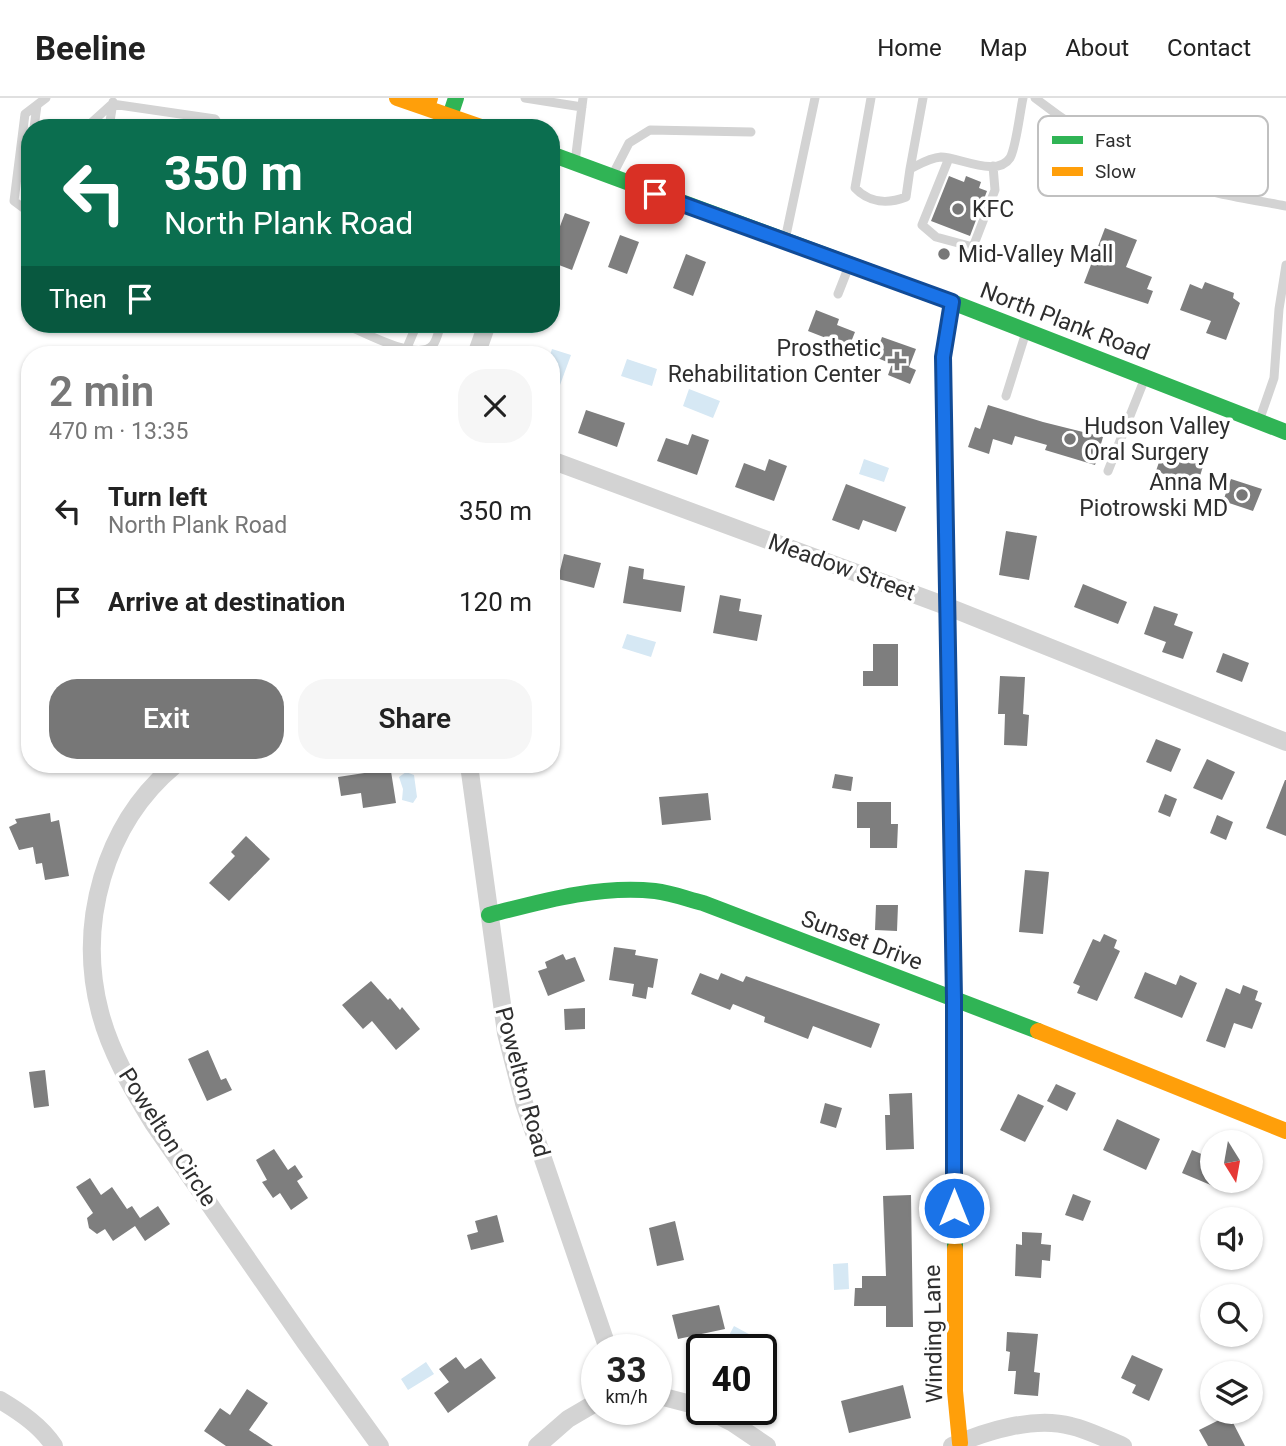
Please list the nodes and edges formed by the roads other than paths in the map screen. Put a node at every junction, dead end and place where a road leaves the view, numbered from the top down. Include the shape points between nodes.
1 (46, 98) edge
2 (397, 98) edge
3 (456, 98) edge
4 (526, 98) edge
5 (815, 98) edge
6 (871, 98) edge
7 (923, 98) edge
8 (1023, 98) edge
9 (1035, 98) edge
10 (113, 101) edge
11 (583, 102) edge
12 (37, 105) junction
13 (427, 108) edge
14 (450, 116) junction
15 (1058, 116) edge
16 (24, 119) edge
17 (35, 119) edge
18 (96, 119) edge
19 (110, 119) edge
20 (210, 119) edge
21 (458, 119) edge
22 (751, 132) dead end
23 (21, 146) edge
24 (560, 157) edge
25 (949, 158) junction
26 (575, 163) junction
27 (993, 166) junction
28 (910, 169) junction
29 (612, 177) junction
30 (1230, 196) edge
31 (21, 206) edge
32 (1286, 206) edge
33 (785, 241) junction
34 (849, 265) junction
35 (1286, 265) edge
36 (838, 293) dead end
37 (952, 302) junction
38 (1027, 331) junction
39 (365, 333) edge
40 (396, 346) edge
41 (1146, 376) junction
42 (1006, 396) dead end
43 (1259, 422) junction
44 (1285, 429) edge
45 (560, 463) edge
46 (1108, 471) dead end
47 (946, 606) junction
48 (1286, 742) edge
49 (166, 773) edge
50 (470, 773) edge
51 (489, 915) junction
52 (954, 999) junction
53 (1286, 1131) edge
54 (603, 1334) edge
55 (0, 1400) edge
56 (581, 1411) edge
57 (736, 1425) edge
58 (956, 1444) edge
59 (54, 1446) edge
60 (380, 1446) edge
61 (537, 1446) edge
62 (767, 1446) edge
63 (1122, 1446) edge

1 - 12 lane
2 - 13 main road
3 - 14 main road
4 - 11 lane
5 - 33 lane
6 - 28 lane via 855,188 863,197 891,203 906,197
7 - 28 lane
8 - 27 lane via 1010,157
9 - 15 lane
10 - 18 lane
10 - 19 lane
10 - 20 lane
11 - 26 lane
12 - 16 lane
12 - 17 lane
13 - 14 main road
14 - 21 main road
22 - 29 lane via 650,130 629,143
23 - 31 lane via 14,201
24 - 26 main road, North Plank Road
25 - 27 lane
25 - 27 lane via 922,225 936,237 973,247 995,190
25 - 28 lane via 927,160
26 - 29 main road, North Plank Road
29 - 33 main road, North Plank Road
30 - 32 lane
33 - 34 main road, North Plank Road
34 - 36 lane
34 - 37 main road, North Plank Road
35 - 43 lane via 1274,378
37 - 38 main road, North Plank Road
37 - 47 main road, Winding Lane via 943,357
38 - 41 main road, North Plank Road
38 - 42 lane
39 - 40 lane
41 - 43 main road, North Plank Road
41 - 46 lane
43 - 44 main road, North Plank Road
45 - 47 street, Meadow Street
47 - 48 street, Meadow Street
47 - 52 main road, Winding Lane
49 - 60 street, Powelton Circle via 121,830 100,887 92,920 100,1012 109,1040 153,1123
50 - 51 street, Powelton Road
51 - 52 main road, Sunset Drive via 598,892 655,891 703,903
51 - 54 street, Powelton Road via 506,1032 524,1103
52 - 53 main road, Sunset Drive
52 - 58 main road, Winding Lane
55 - 59 street via 20,1412
56 - 61 street
57 - 62 street
58 - 63 street via 1039,1423 1070,1425

